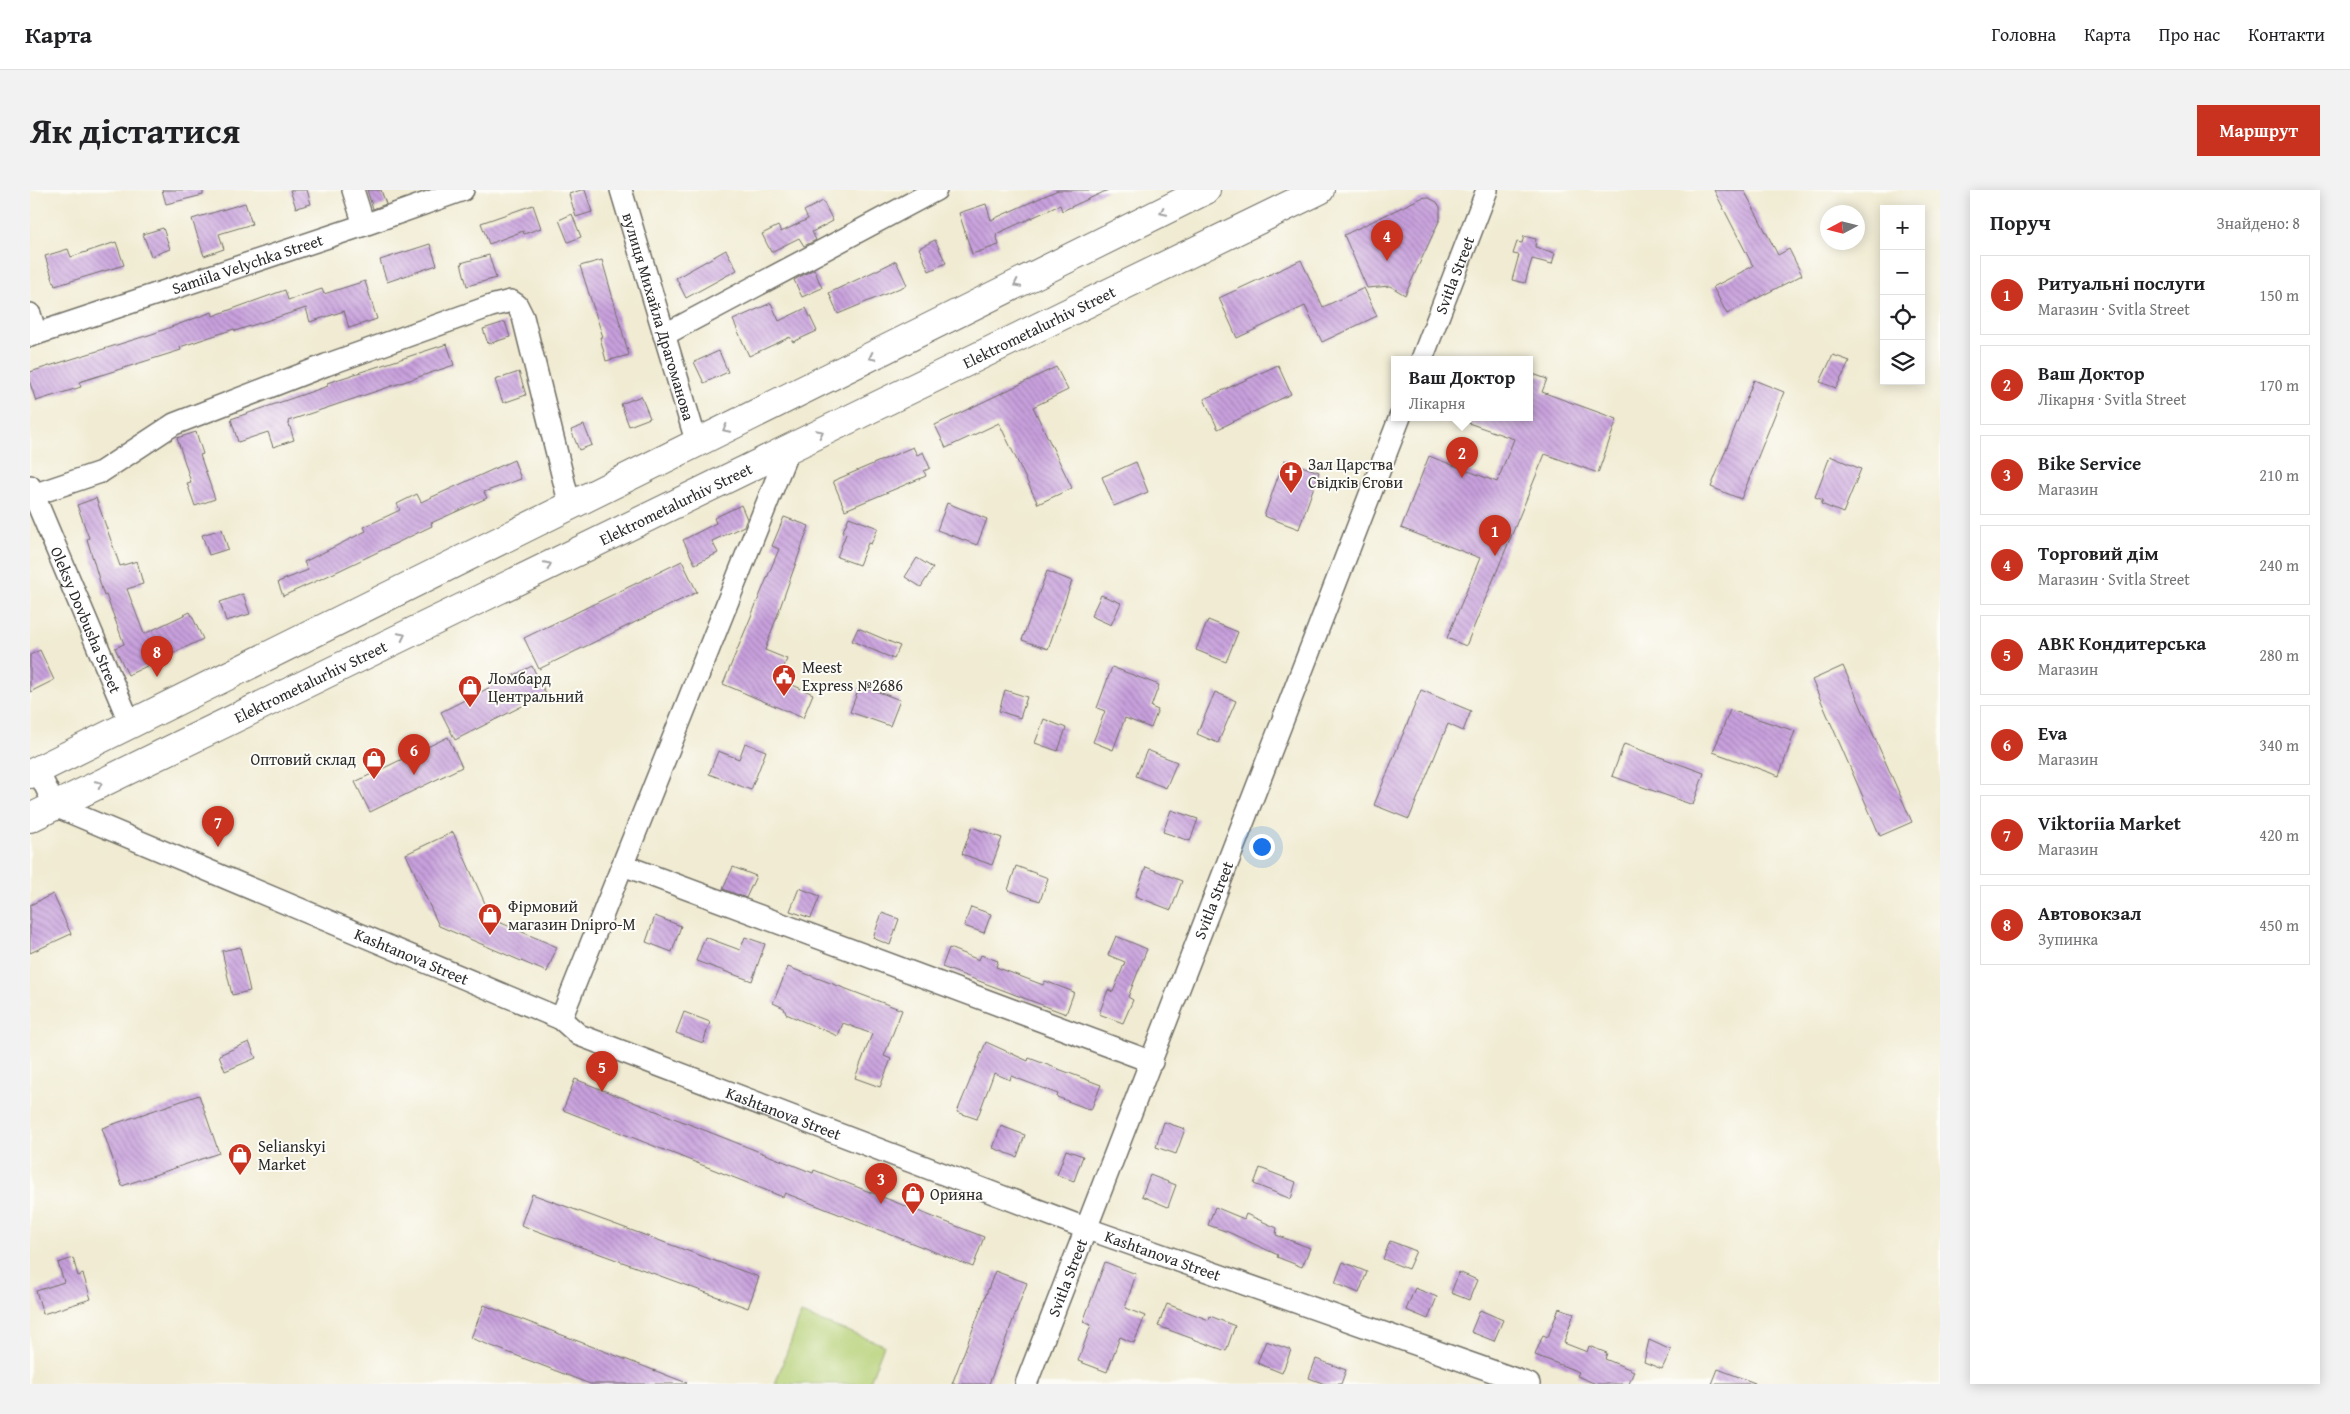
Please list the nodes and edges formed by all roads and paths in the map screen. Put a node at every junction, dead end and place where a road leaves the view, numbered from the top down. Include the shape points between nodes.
1 (353, 190) edge
2 (462, 190) edge
3 (621, 190) edge
4 (936, 190) edge
5 (1206, 190) edge
6 (1320, 190) edge
7 (1487, 190) edge
8 (364, 225) junction
9 (32, 328) edge
10 (664, 335) junction
11 (1423, 356) edge
12 (1398, 421) edge
13 (697, 444) junction
14 (789, 448) junction
15 (32, 490) edge
16 (570, 506) junction
17 (131, 726) junction
18 (34, 773) edge
19 (55, 806) junction
20 (30, 818) edge
21 (623, 865) junction
22 (561, 1019) junction
23 (1152, 1062) junction
24 (1085, 1228) junction
25 (1026, 1384) edge
26 (1529, 1384) edge

1 - 8 street
2 - 8 street, Samiila Velychka Street
3 - 10 street, вулиця Михайла Драгоманова
4 - 10 street
5 -> 13 main road
14 -> 6 main road, Elektrometalurhiv Street
7 - 11 street, Svitla Street
8 - 9 street, Samiila Velychka Street
10 - 13 street, вулиця Михайла Драгоманова
12 - 23 street, Svitla Street
13 - 16 main road
19 -> 14 main road, Elektrometalurhiv Street
14 - 21 street
15 - 16 street via 101,472 174,424 326,365 511,302 523,318
15 - 17 street, Oleksy Dovbusha Street
16 - 17 main road
17 - 18 main road
18 - 19 street
19 - 20 main road, Elektrometalurhiv Street
19 - 22 street, Kashtanova Street
21 - 22 street
21 - 23 street
22 - 24 street, Kashtanova Street via 579,1035
23 - 24 street, Svitla Street
24 - 25 street, Svitla Street
24 - 26 street, Kashtanova Street

